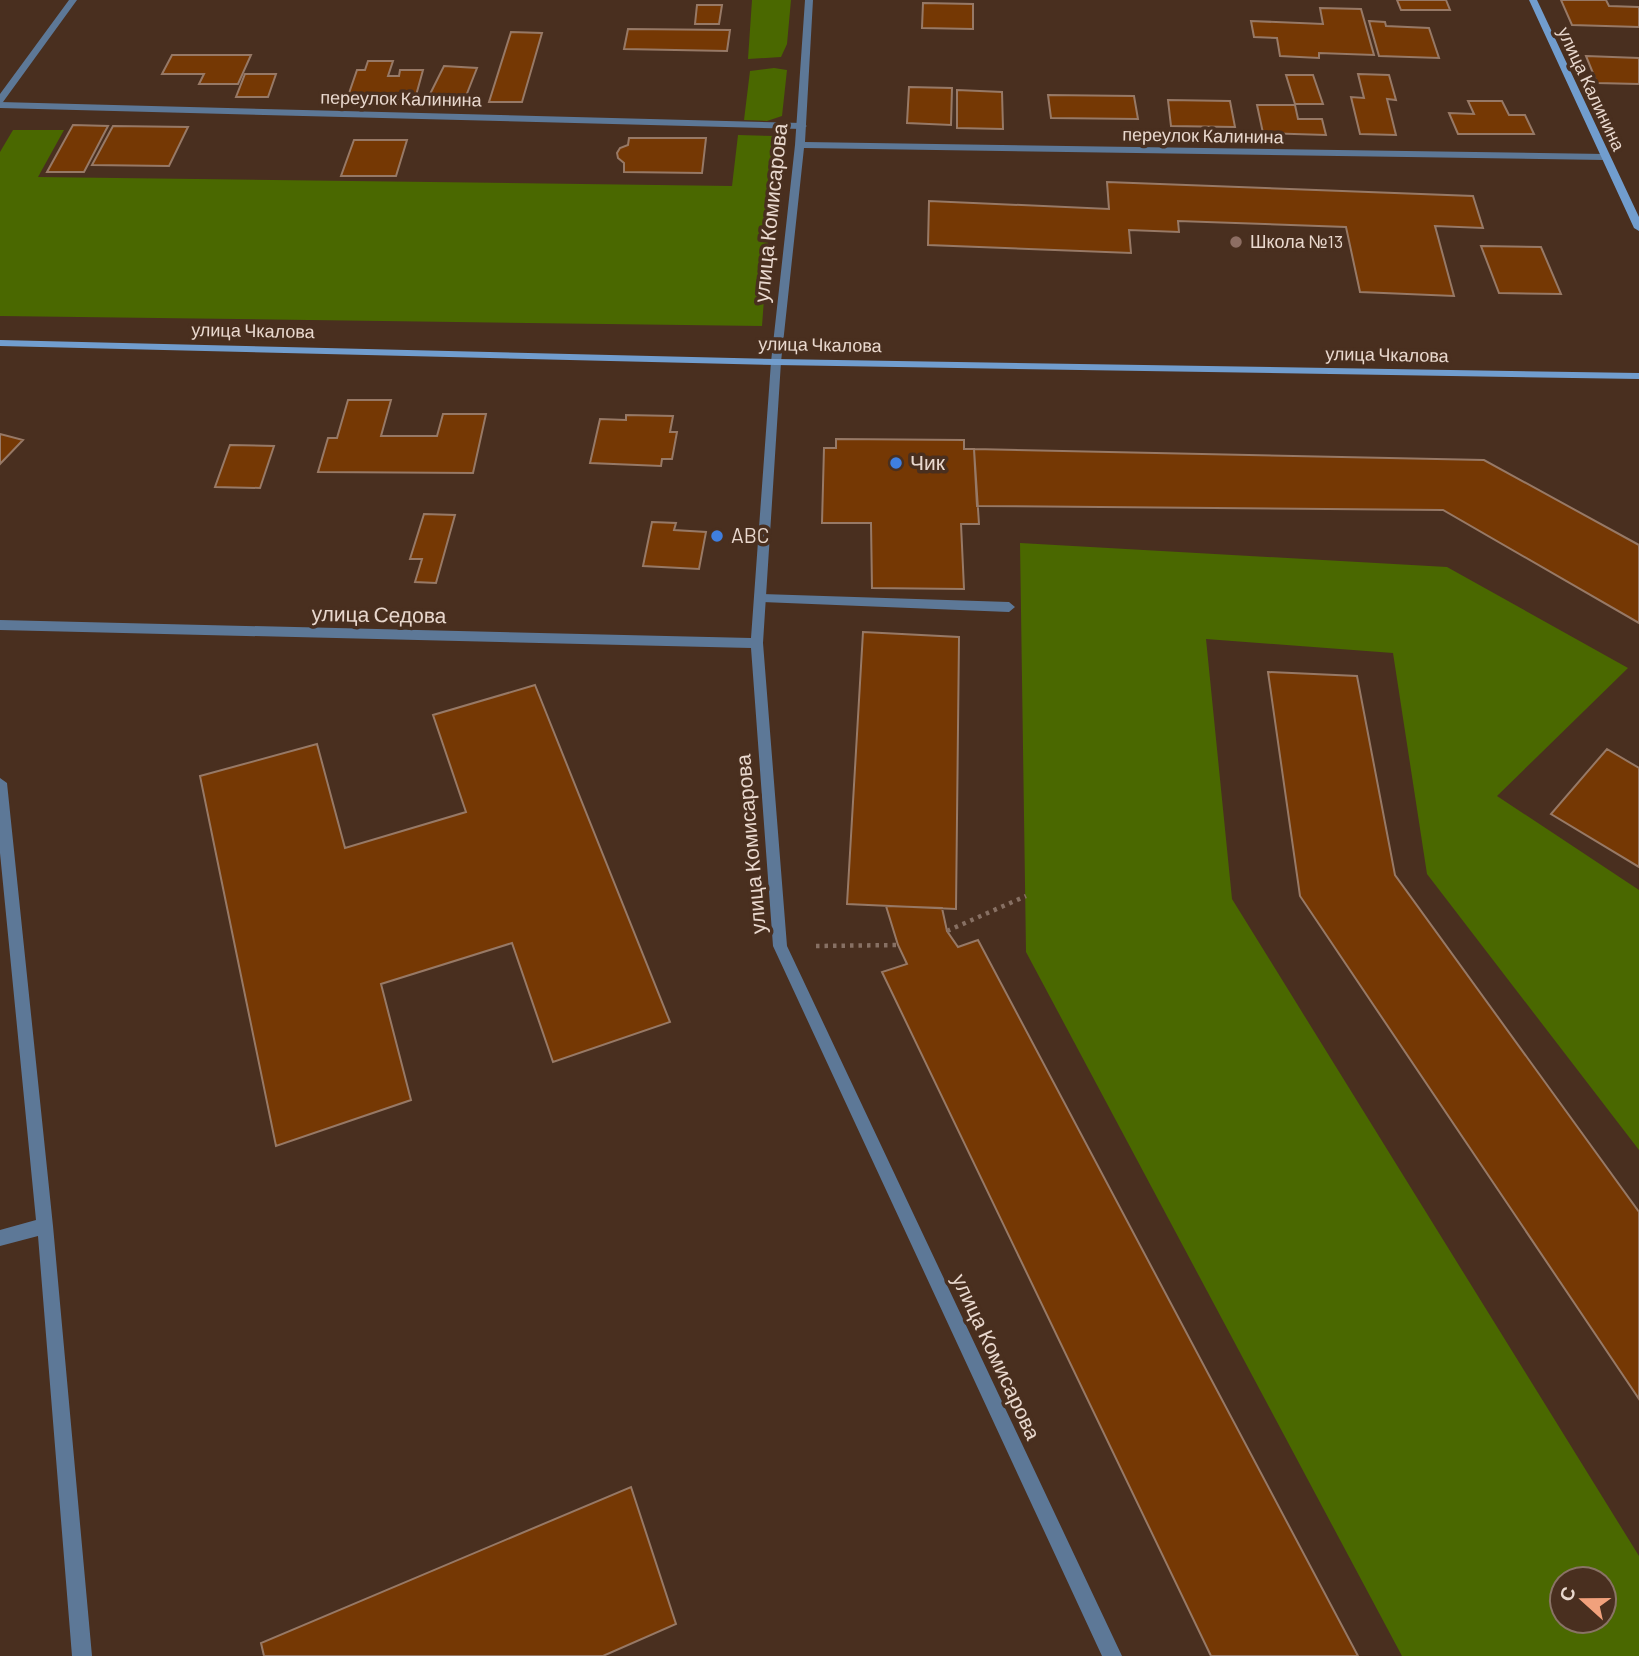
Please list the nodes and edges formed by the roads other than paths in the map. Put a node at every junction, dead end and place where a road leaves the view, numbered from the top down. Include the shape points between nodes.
1 (73, 0) edge
2 (809, 0) edge
3 (1533, 0) edge
4 (0, 102) edge
5 (802, 126) junction
6 (800, 145) junction
7 (1605, 157) junction
8 (1639, 228) edge
9 (0, 343) edge
10 (776, 362) junction
11 (1639, 376) edge
12 (760, 598) junction
13 (1009, 607) dead end
14 (0, 625) edge
15 (757, 643) junction
16 (0, 783) edge
17 (45, 1226) junction
18 (0, 1238) edge
19 (82, 1656) edge
20 (1112, 1656) edge

1 - 4 street
2 - 5 street, улица Комисарова
3 - 7 main road, улица Калинина
4 - 5 street, переулок Калинина
5 - 6 street, улица Комисарова
6 - 7 street, переулок Калинина
6 - 10 street, улица Комисарова
7 - 8 main road, улица Калинина
9 - 10 main road, улица Чкалова
10 - 11 main road, улица Чкалова
10 - 12 street, улица Комисарова
12 - 13 street
12 - 15 street, улица Комисарова
14 - 15 street, улица Седова
15 - 20 street, улица Комисарова via 780,946
16 - 17 street
17 - 18 street
17 - 19 street

